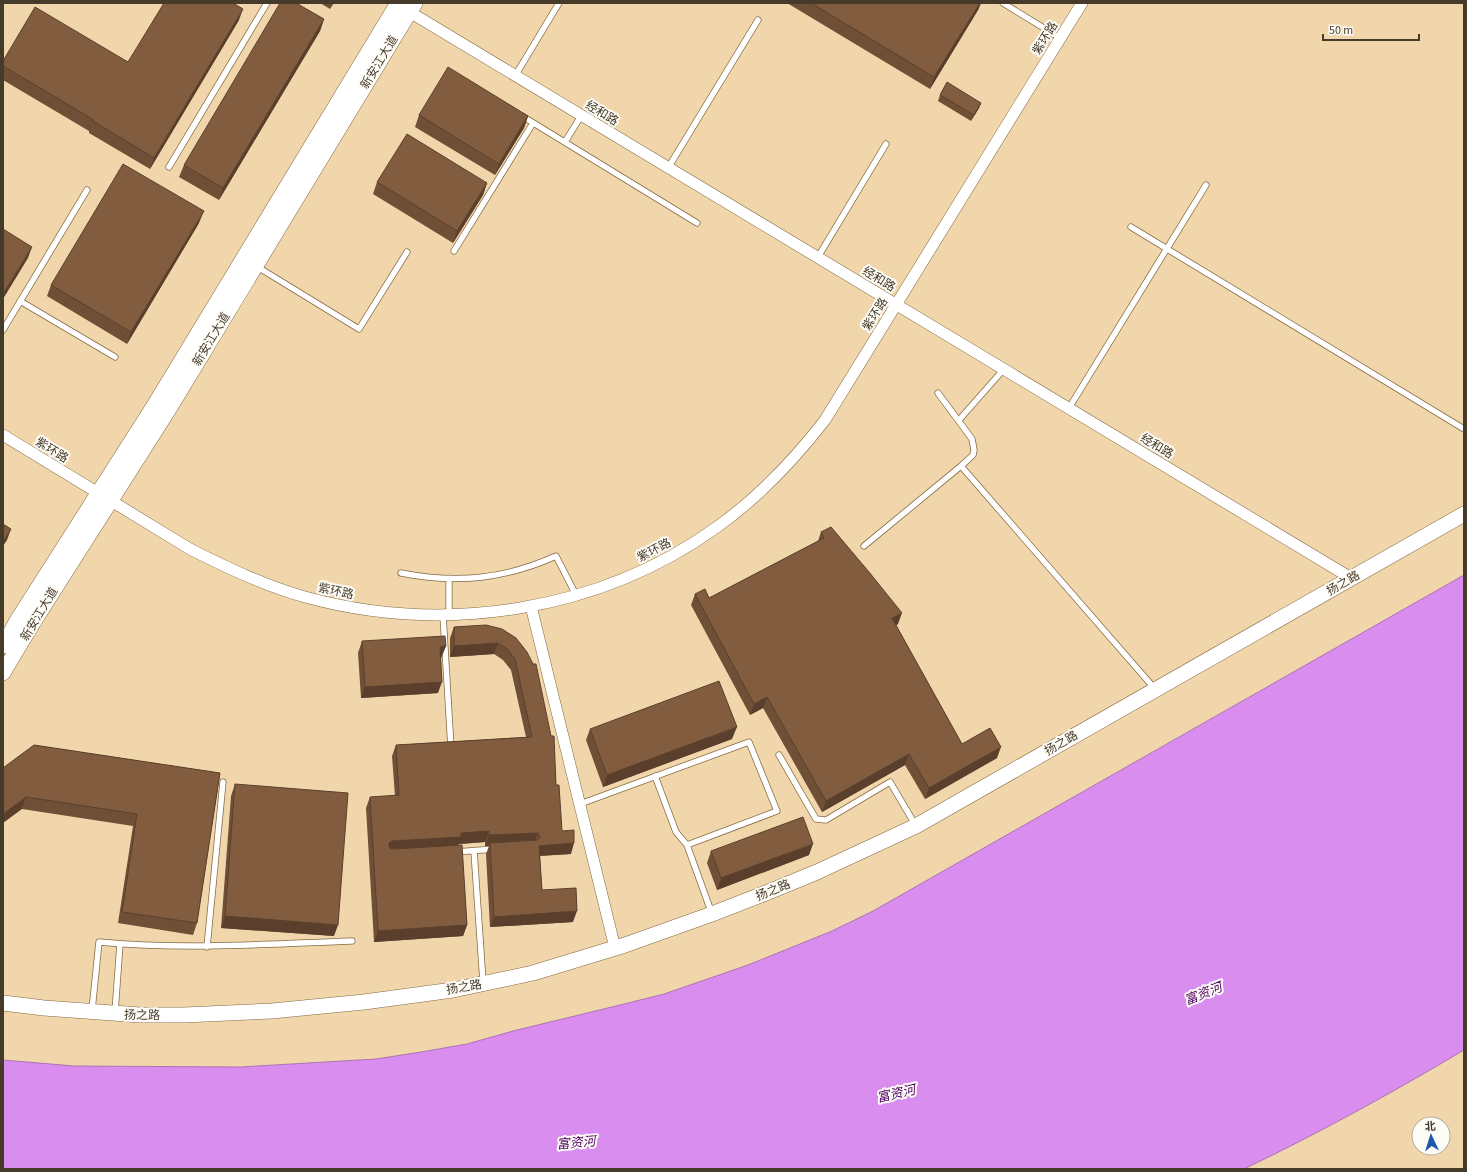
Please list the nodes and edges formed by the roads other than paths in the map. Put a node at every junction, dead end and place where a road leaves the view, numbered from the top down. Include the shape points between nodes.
1 (267, 3) edge
2 (559, 3) edge
3 (1003, 3) edge
4 (1082, 3) edge
5 (403, 5) edge
6 (758, 20) dead end
7 (1060, 38) junction
8 (515, 76) junction
9 (514, 111) edge
10 (582, 116) junction
11 (533, 123) junction
12 (565, 142) junction
13 (886, 144) dead end
14 (169, 167) dead end
15 (668, 168) junction
16 (1206, 185) dead end
17 (87, 190) dead end
18 (698, 223) dead end
19 (1131, 227) dead end
20 (1167, 249) junction
21 (454, 251) dead end
22 (407, 252) dead end
23 (818, 257) junction
24 (256, 266) junction
25 (20, 301) junction
26 (896, 304) junction
27 (3, 330) edge
28 (115, 357) dead end
29 (1004, 369) junction
30 (938, 393) dead end
31 (1069, 408) junction
32 (959, 420) junction
33 (1464, 429) edge
34 (3, 435) edge
35 (961, 466) junction
36 (104, 497) junction
37 (1464, 514) edge
38 (864, 546) dead end
39 (401, 573) dead end
40 (1351, 578) junction
41 (449, 579) junction
42 (576, 595) junction
43 (531, 606) junction
44 (446, 615) junction
45 (3, 646) edge
46 (3, 673) edge
47 (1155, 690) junction
48 (451, 748) edge
49 (779, 755) dead end
50 (655, 776) junction
51 (223, 782) dead end
52 (580, 804) junction
53 (916, 826) junction
54 (687, 845) junction
55 (503, 849) edge
56 (474, 851) junction
57 (450, 852) edge
58 (712, 914) junction
59 (352, 942) dead end
60 (120, 944) junction
61 (207, 946) junction
62 (615, 948) junction
63 (483, 984) junction
64 (3, 1002) edge
65 (92, 1013) junction
66 (114, 1014) junction

1 - 14 lane
2 - 8 lane
3 - 7 lane
4 - 7 street, 紫环路
5 - 8 street, 经和路
5 - 24 street, 新安江大道
5 - 36 street, 新安江大道 via 157,401
6 - 15 lane
7 - 26 street, 紫环路
8 - 10 street, 经和路
9 - 11 lane
10 - 12 lane
10 - 15 street, 经和路
11 - 12 lane
11 - 21 lane
12 - 18 lane
13 - 23 lane
15 - 23 street, 经和路
16 - 20 lane
17 - 25 lane
19 - 20 lane
20 - 31 lane
20 - 33 lane
22 - 24 lane via 359,329
23 - 26 street, 经和路
24 - 36 street, 新安江大道 via 169,409
25 - 27 lane
25 - 28 lane
26 - 29 street, 经和路
26 - 42 street, 紫环路 via 825,420 790,462 762,490 717,527 668,558 623,579
29 - 31 street, 经和路
29 - 32 lane
30 - 32 lane
31 - 40 street, 经和路
32 - 35 lane via 972,439 974,450 973,455
34 - 36 street, 紫环路
35 - 38 lane
35 - 47 lane
36 - 44 street, 紫环路 via 190,549 275,587 357,608 406,614
36 - 45 street, 新安江大道 via 22,612
36 - 46 street, 新安江大道
37 - 40 street, 扬之路
39 - 41 lane
40 - 47 street, 扬之路
41 - 42 lane via 504,574 556,556
41 - 44 lane
42 - 43 street, 紫环路
43 - 44 street, 紫环路
43 - 52 street
44 - 48 lane
47 - 53 street, 扬之路
49 - 53 lane via 816,819 826,820 890,782
50 - 52 lane
50 - 54 lane via 676,832
50 - 54 lane via 749,742 777,811
51 - 61 lane
52 - 62 street
53 - 58 street, 扬之路 via 817,872
54 - 58 lane
55 - 56 lane
56 - 57 lane
56 - 63 lane
58 - 62 street, 扬之路
59 - 61 lane
60 - 61 lane
60 - 65 lane via 99,942
60 - 66 lane
62 - 63 street, 扬之路 via 533,973
63 - 66 street, 扬之路 via 412,996 272,1011 184,1015
64 - 65 street, 扬之路
65 - 66 street, 扬之路

